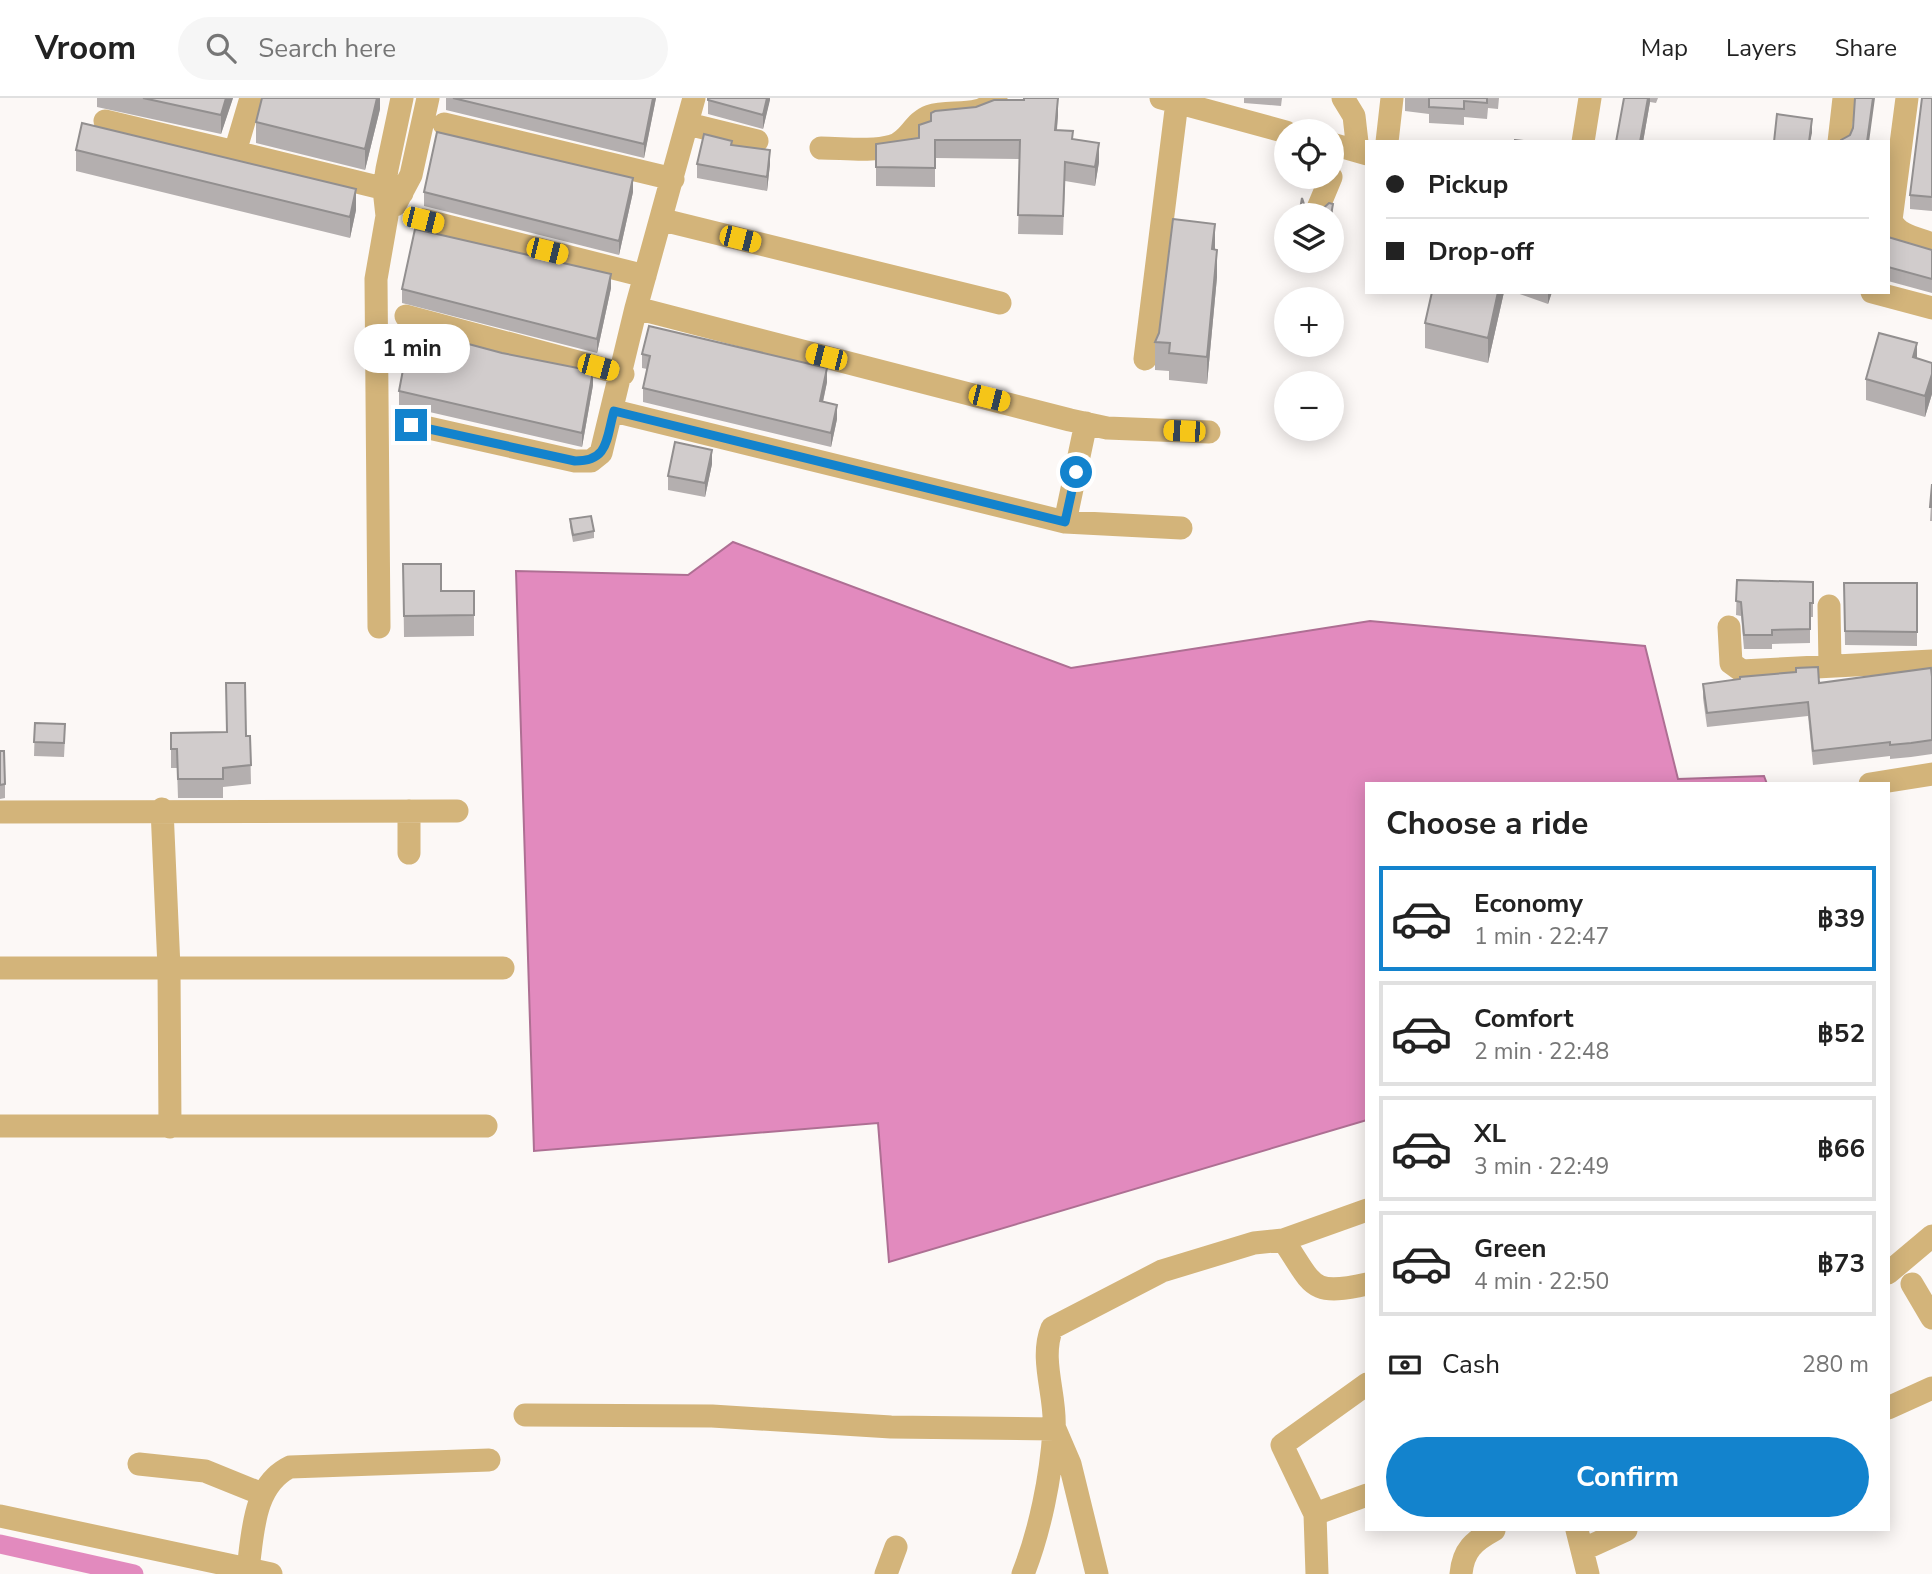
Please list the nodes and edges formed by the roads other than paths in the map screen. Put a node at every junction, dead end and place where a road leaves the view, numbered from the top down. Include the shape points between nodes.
1 (251, 98) edge
2 (402, 98) edge
3 (428, 98) edge
4 (694, 98) edge
5 (996, 98) edge
6 (1343, 98) edge
7 (1392, 98) edge
8 (1590, 98) edge
9 (1844, 98) edge
10 (1907, 98) edge
11 (1169, 100) edge
12 (105, 121) dead end
13 (444, 124) dead end
14 (688, 124) junction
15 (1274, 129) edge
16 (1387, 140) edge
17 (1583, 140) edge
18 (1839, 140) edge
19 (757, 141) dead end
20 (821, 148) dead end
21 (1349, 149) edge
22 (235, 152) junction
23 (673, 178) junction
24 (393, 191) junction
25 (423, 220) dead end
26 (663, 220) junction
27 (1932, 244) edge
28 (645, 276) junction
29 (1880, 294) edge
30 (1000, 303) dead end
31 (636, 308) junction
32 (1932, 308) edge
33 (406, 316) dead end
34 (1145, 359) dead end
35 (622, 374) junction
36 (614, 411) junction
37 (1086, 423) junction
38 (411, 425) dead end
39 (1209, 432) dead end
40 (1065, 522) junction
41 (1181, 528) dead end
42 (1829, 606) dead end
43 (379, 627) dead end
44 (1729, 627) dead end
45 (1932, 661) edge
46 (1830, 666) junction
47 (1932, 774) edge
48 (1882, 782) edge
49 (162, 809) junction
50 (409, 811) junction
51 (457, 811) dead end
52 (0, 812) edge
53 (409, 853) dead end
54 (0, 968) edge
55 (169, 968) junction
56 (503, 968) dead end
57 (0, 1126) edge
58 (486, 1126) dead end
59 (170, 1127) junction
60 (1365, 1211) edge
61 (1932, 1236) edge
62 (1283, 1240) junction
63 (1890, 1271) edge
64 (1365, 1284) edge
65 (1912, 1284) dead end
66 (1932, 1318) edge
67 (1365, 1385) edge
68 (1932, 1388) edge
69 (1890, 1407) edge
70 (525, 1415) dead end
71 (1055, 1429) junction
72 (489, 1460) dead end
73 (138, 1464) dead end
74 (262, 1494) junction
75 (1365, 1495) edge
76 (1315, 1514) junction
77 (0, 1516) edge
78 (1492, 1531) edge
79 (1621, 1531) edge
80 (1581, 1539) edge
81 (896, 1547) dead end
82 (259, 1572) edge
83 (886, 1574) edge
84 (1023, 1574) edge
85 (1097, 1574) edge
86 (1317, 1574) edge
87 (1461, 1574) edge
88 (1588, 1574) edge

1 - 22 street
2 - 24 street
3 - 24 street via 411,175
4 - 14 street
5 - 20 street via 979,110 928,116 902,143 891,147
6 - 21 street via 1354,116
7 - 16 street
8 - 17 street
9 - 18 street
10 - 27 street via 1891,220 1903,233
11 - 15 street
11 - 34 street
12 - 22 street
13 - 23 street
14 - 19 street
14 - 23 street
22 - 24 street
23 - 26 street
24 - 43 street via 376,279
25 - 28 street
26 - 28 street
26 - 30 street
28 - 31 street
29 - 32 street
31 - 35 street
31 - 37 street
33 - 35 street
35 - 36 street
36 - 38 street via 601,453 591,461
36 - 40 street
37 - 39 street
37 - 40 street
40 - 41 street
42 - 46 street
44 - 46 street via 1731,663 1736,669
45 - 46 street
47 - 48 street
49 - 50 street
49 - 52 street
49 - 55 street
50 - 51 street
50 - 53 street
54 - 55 street
55 - 56 street
55 - 59 street
57 - 59 street
58 - 59 street
60 - 62 street
61 - 63 street
62 - 64 street via 1322,1289
62 - 71 street via 1254,1243 1162,1271 1052,1328 1047,1353
65 - 66 street
67 - 76 street via 1282,1445
68 - 69 street
70 - 71 street via 712,1416 891,1427
71 - 84 street
71 - 85 street via 1070,1464
72 - 74 street via 290,1467 276,1473
73 - 74 street via 205,1471
74 - 82 street via 256,1516
75 - 76 street
76 - 86 street
77 - 82 street
78 - 87 street via 1472,1542
79 - 80 street
80 - 88 street
81 - 83 street

